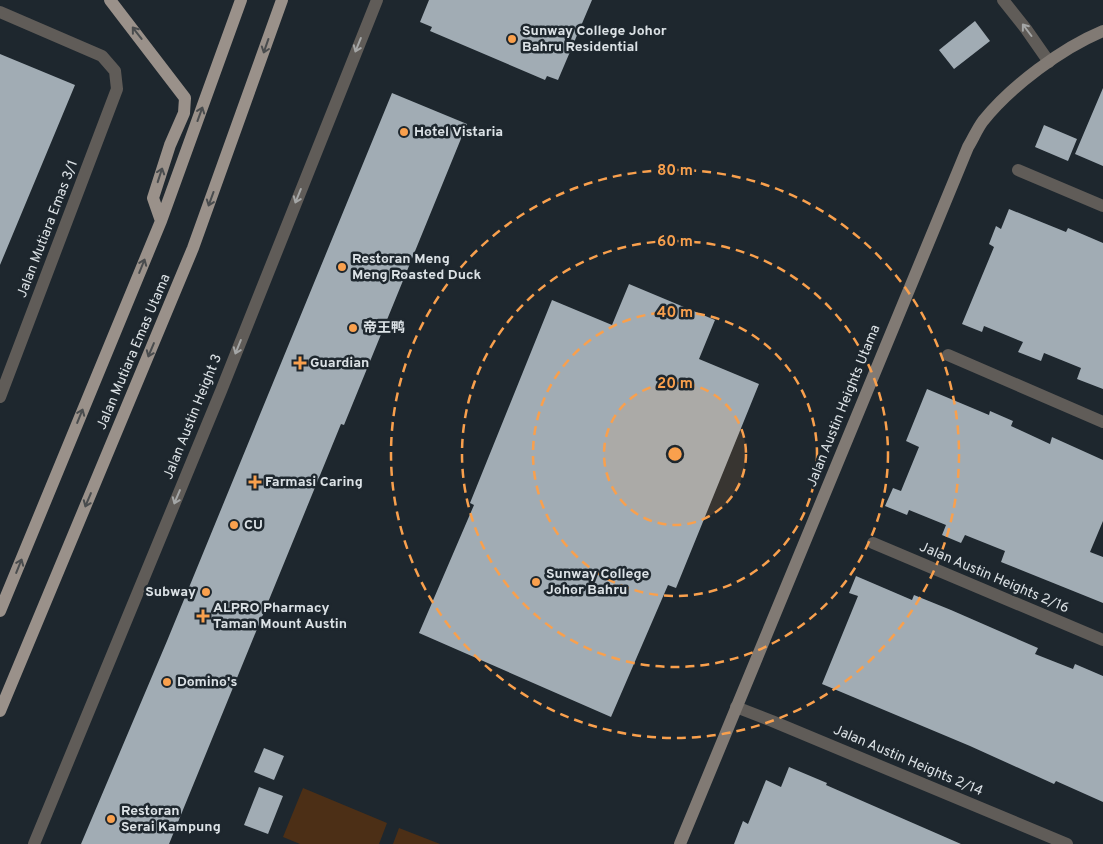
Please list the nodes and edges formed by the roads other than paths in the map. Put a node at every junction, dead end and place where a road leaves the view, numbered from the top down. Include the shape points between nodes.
1 (110, 0) edge
2 (241, 0) edge
3 (282, 0) edge
4 (377, 0) edge
5 (1002, 0) edge
6 (0, 12) edge
7 (1103, 31) edge
8 (1049, 62) junction
9 (1018, 170) dead end
10 (1103, 206) edge
11 (161, 221) junction
12 (948, 355) dead end
13 (0, 397) edge
14 (1103, 422) edge
15 (873, 543) dead end
16 (0, 612) edge
17 (1103, 640) edge
18 (736, 707) junction
19 (0, 711) edge
20 (34, 844) edge
21 (680, 844) edge
22 (1067, 844) edge

11 -> 1 main road via 153,198 184,113 186,98
11 -> 2 main road, Jalan Mutiara Emas Utama
3 -> 19 main road, Jalan Mutiara Emas Utama via 193,248
4 -> 20 street, Jalan Austin Height 3
8 -> 5 street
6 - 13 street, Jalan Mutiara Emas 3/1 via 102,56 115,71 117,89
7 - 8 street, Jalan Austin Heights Utama
8 - 18 street, Jalan Austin Heights Utama via 1026,79 982,122 968,148
9 - 10 street
16 -> 11 main road, Jalan Mutiara Emas Utama
12 - 14 street
15 - 17 street, Jalan Austin Heights 2/16
18 - 21 street, Jalan Austin Heights Utama
18 - 22 street, Jalan Austin Heights 2/14

